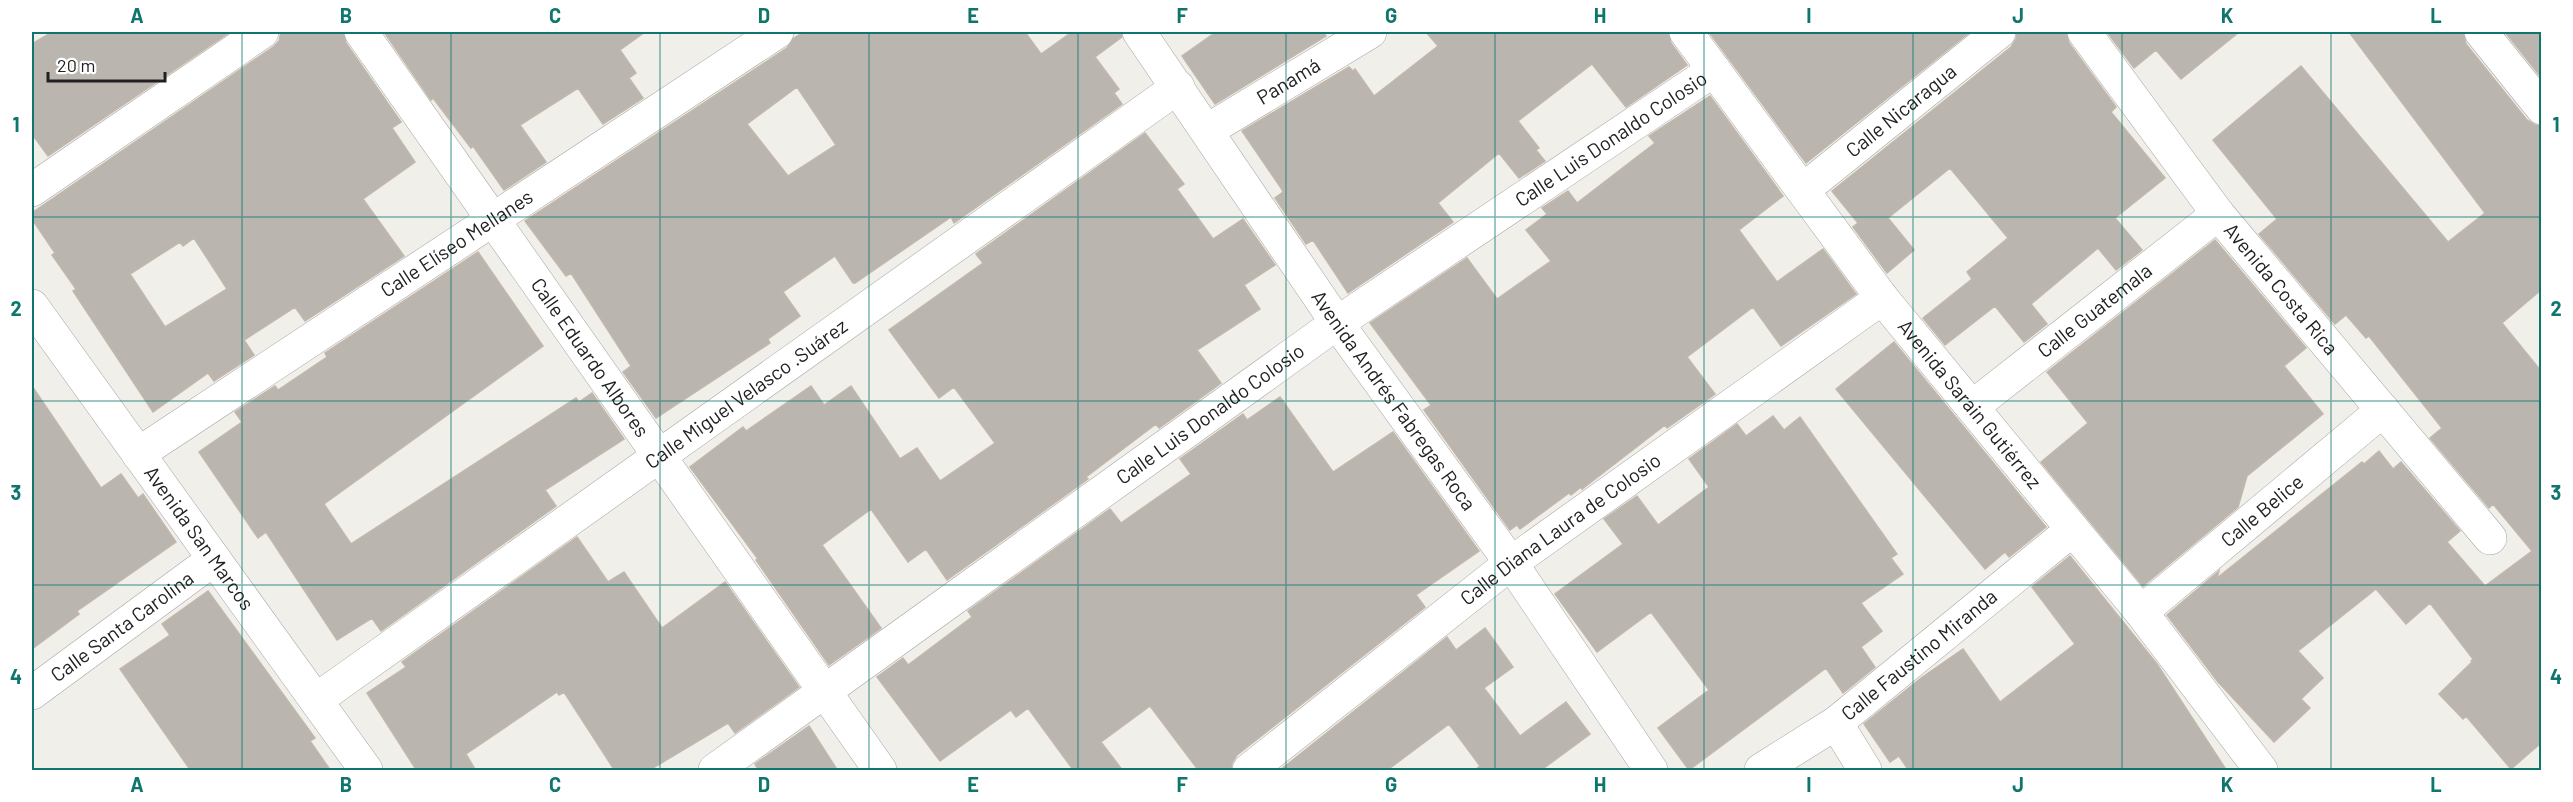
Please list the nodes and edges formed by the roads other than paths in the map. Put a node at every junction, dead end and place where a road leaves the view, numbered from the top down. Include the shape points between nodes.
1 (262, 32) edge
2 (361, 32) edge
3 (777, 32) edge
4 (1139, 32) edge
5 (1370, 32) edge
6 (1686, 32) edge
7 (2000, 32) edge
8 (2084, 32) edge
9 (2481, 32) edge
10 (1714, 70) junction
11 (1178, 87) junction
12 (2541, 108) edge
13 (1208, 130) junction
14 (32, 190) edge
15 (1803, 190) junction
16 (2218, 214) junction
17 (493, 219) junction
18 (1882, 298) junction
19 (32, 306) edge
20 (1337, 323) junction
21 (1972, 407) junction
22 (2383, 410) junction
23 (138, 454) junction
24 (658, 457) junction
25 (2072, 530) junction
26 (2490, 537) dead end
27 (214, 559) junction
28 (1511, 563) junction
29 (2141, 612) junction
30 (825, 692) junction
31 (32, 693) edge
32 (316, 700) junction
33 (1836, 723) junction
34 (366, 771) edge
35 (715, 771) edge
36 (880, 771) edge
37 (1249, 771) edge
38 (1651, 771) edge
39 (1761, 771) edge
40 (1865, 771) edge
41 (2261, 771) edge

1 - 14 street
2 - 17 street, Calle Eduardo Albores
3 - 17 street, Calle Elíseo Mellanes
4 - 11 street, Avenida Andrés Fabregas Roca
5 - 13 street, Panamá
6 - 10 street, Avenida Sarain Gutiérrez
7 - 15 street, Calle Nicaragua
8 - 16 street, Avenida Costa Rica
9 - 12 street
10 - 15 street, Avenida Sarain Gutiérrez
10 - 20 street, Calle Luis Donaldo Colosio
11 - 13 street, Avenida Andrés Fabregas Roca
11 - 24 street, Calle Miguel Velasco .Suárez
13 - 20 street, Avenida Andrés Fabregas Roca
15 - 18 street, Avenida Sarain Gutiérrez
16 - 21 street, Calle Guatemala
16 - 22 street, Avenida Costa Rica
17 - 23 street, Calle Elíseo Mellanes
17 - 24 street, Calle Eduardo Albores
18 - 21 street, Avenida Sarain Gutiérrez
18 - 28 street, Calle Diana Laura de Colosio
19 - 23 street, Avenida San Marcos
20 - 28 street, Avenida Andrés Fabregas Roca
20 - 30 street, Calle Luis Donaldo Colosio
21 - 25 street, Avenida Sarain Gutiérrez
22 - 26 street, Avenida Costa Rica
22 - 29 street, Calle Belice
23 - 27 street, Avenida San Marcos
24 - 30 street, Calle Eduardo Albores
24 - 32 street, Calle Miguel Velasco .Suárez
25 - 29 street, Avenida Sarain Gutiérrez
25 - 33 street, Calle Faustino Miranda
27 - 31 street, Calle Santa Carolina
27 - 32 street, Avenida San Marcos
28 - 37 street, Calle Diana Laura de Colosio
28 - 38 street, Avenida Andrés Fabregas Roca
29 - 41 street, Avenida Sarain Gutiérrez
30 - 35 street, Calle Luis Donaldo Colosio
30 - 36 street, Calle Eduardo Albores
32 - 34 street, Avenida San Marcos
33 - 39 street, Calle Faustino Miranda
33 - 40 street

